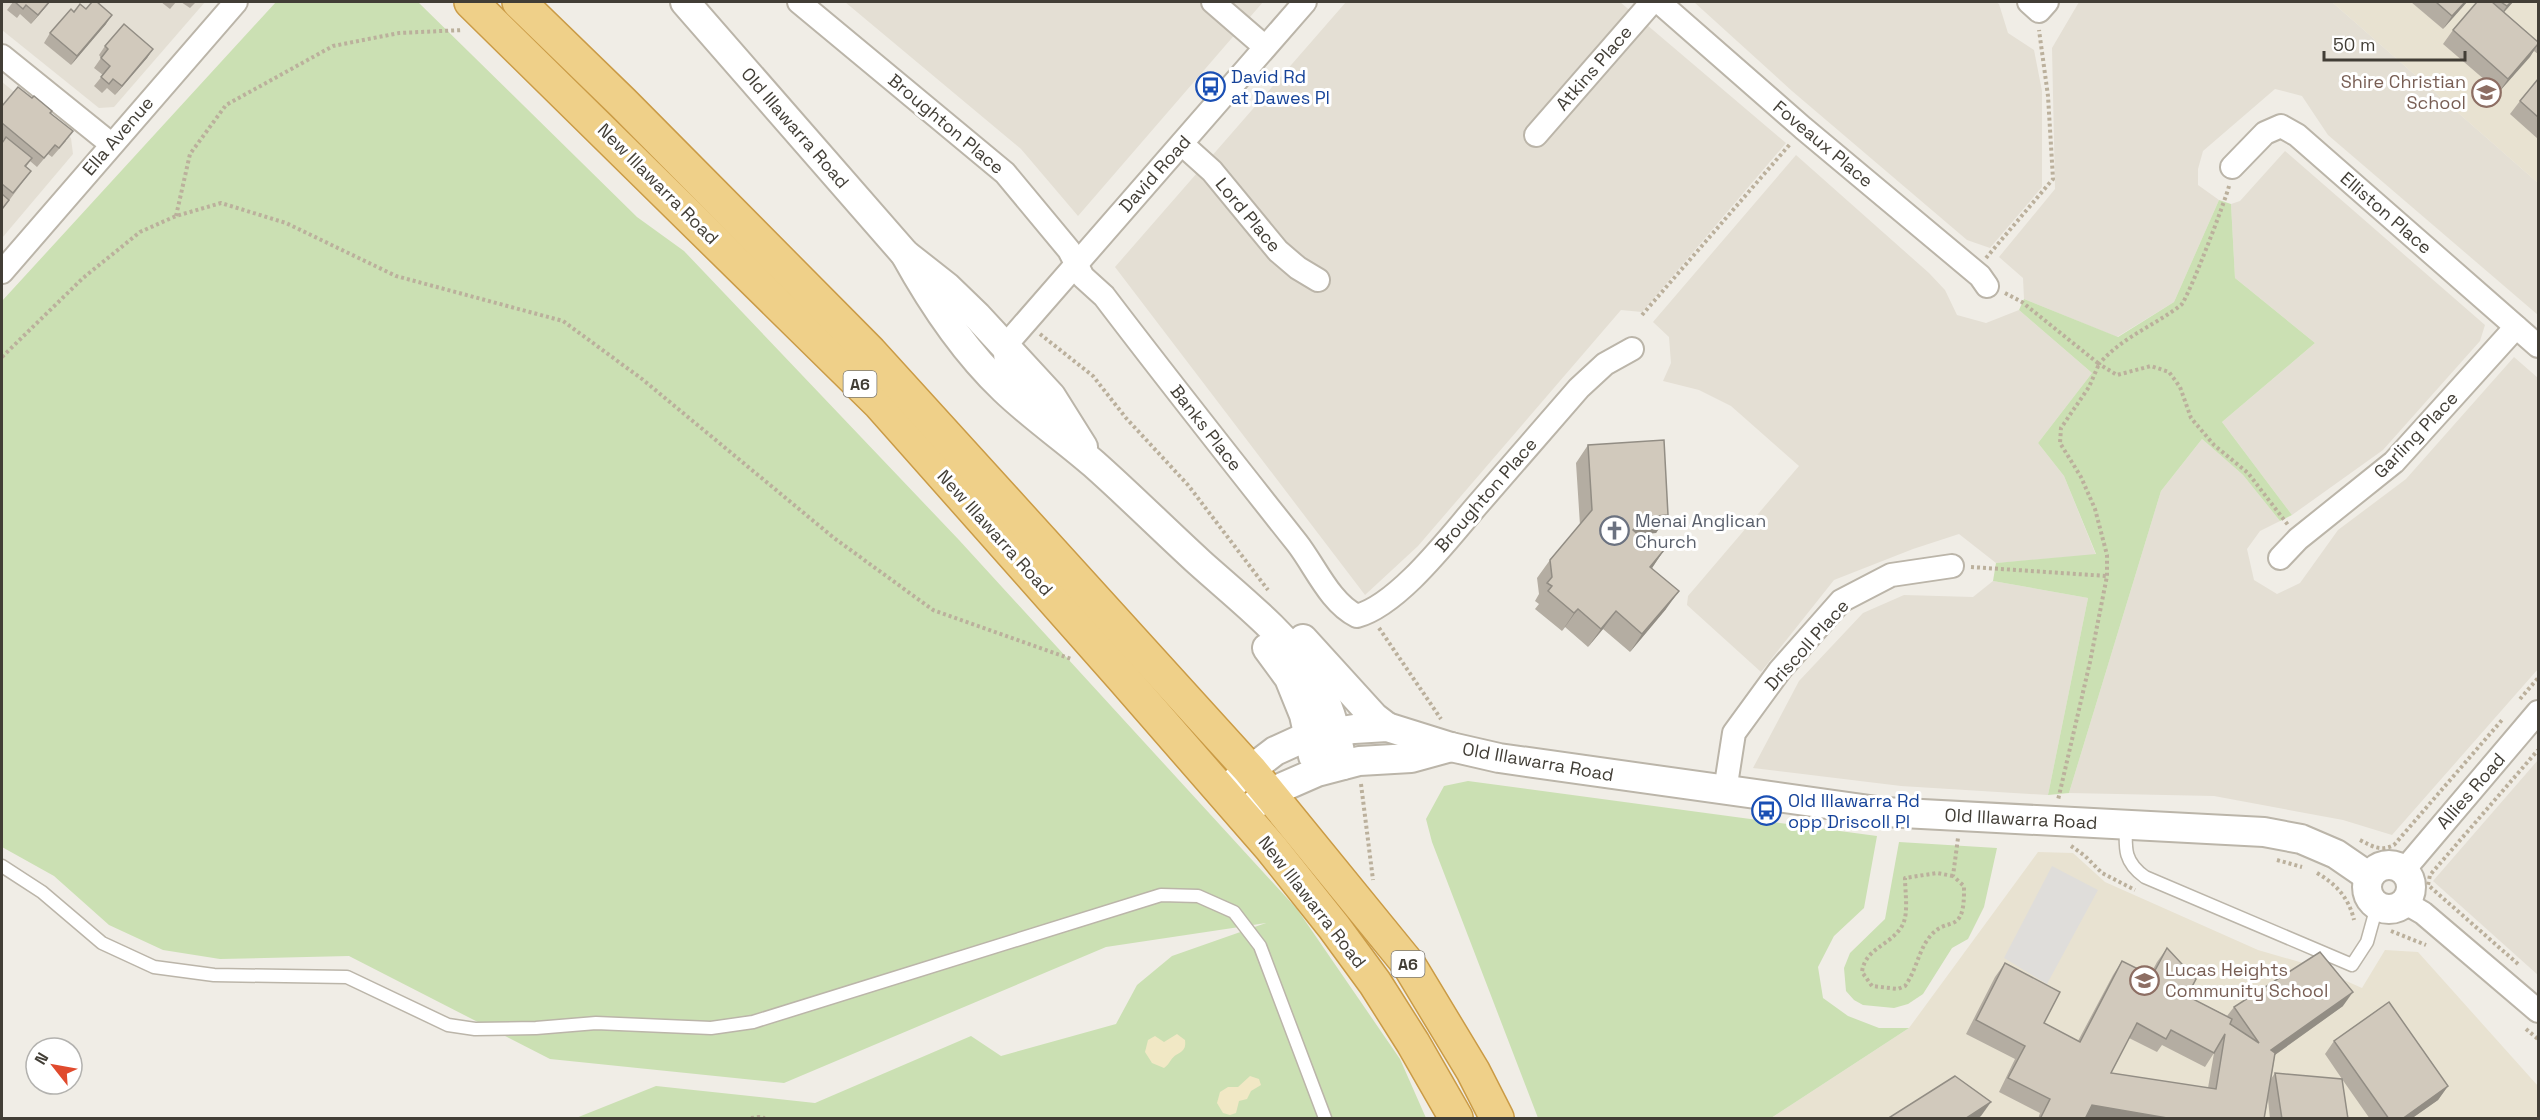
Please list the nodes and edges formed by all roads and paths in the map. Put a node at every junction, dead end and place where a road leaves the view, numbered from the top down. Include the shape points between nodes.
1 (236, 2) edge
2 (471, 2) edge
3 (519, 2) edge
4 (685, 2) edge
5 (799, 2) edge
6 (1213, 2) edge
7 (1305, 2) edge
8 (1652, 2) edge
9 (1659, 2) edge
10 (2038, 5) edge
11 (501, 30) junction
12 (1265, 47) junction
13 (2, 56) edge
14 (1536, 135) dead end
15 (1792, 142) dead end
16 (111, 144) junction
17 (1182, 144) junction
18 (2232, 167) joint
19 (176, 216) junction
20 (905, 254) junction
21 (1076, 263) junction
22 (2, 272) edge
23 (1318, 280) dead end
24 (1984, 281) junction
25 (931, 301) junction
26 (1642, 315) dead end
27 (2516, 327) junction
28 (1005, 346) junction
29 (2538, 346) edge
30 (1632, 349) dead end
31 (2, 357) edge
32 (2099, 364) junction
33 (1040, 422) junction
34 (1093, 464) junction
35 (2298, 538) junction
36 (2280, 558) dead end
37 (1952, 566) joint
38 (2107, 576) junction
39 (1250, 608) junction
40 (1368, 613) junction
41 (1078, 661) dead end
42 (2538, 678) edge
43 (2517, 702) dead end
44 (2538, 712) edge
45 (2503, 719) dead end
46 (1387, 727) junction
47 (1322, 734) junction
48 (1449, 738) junction
49 (2538, 750) edge
50 (1330, 768) junction
51 (1260, 782) junction
52 (1725, 790) junction
53 (2058, 801) dead end
54 (1232, 803) junction
55 (2126, 823) junction
56 (1958, 837) dead end
57 (2356, 837) dead end
58 (2272, 859) dead end
59 (2, 867) edge
60 (2404, 870) junction
61 (1953, 876) junction
62 (2368, 876) junction
63 (2379, 909) junction
64 (2391, 931) dead end
65 (2433, 951) dead end
66 (2522, 968) dead end
67 (2530, 1018) edge
68 (2538, 1040) edge
69 (751, 1119) edge
70 (765, 1119) edge
71 (1325, 1119) edge
72 (1456, 1119) edge
73 (1497, 1119) edge

1 - 16 street, Ella Avenue
2 - 11 highway, New Illawarra Road / A6
3 - 51 highway, New Illawarra Road / A6 via 870,351
4 - 20 street, Old Illawarra Road
5 - 21 street, Broughton Place via 1005,173
6 - 12 street
7 - 12 street, David Road
8 - 14 street, Atkins Place
9 - 24 street, Foveaux Place
10 - 24 path via 2053,179 1985,260
11 - 19 path via 399,33 333,46 226,105 190,154
11 - 54 highway, New Illawarra Road / A6 via 880,404
12 - 17 street, David Road
13 - 16 street
15 - 26 path
16 - 22 street, Ella Avenue
17 - 21 street, David Road
17 - 23 street, Lord Place via 1212,171 1278,251
18 - 27 street, Elliston Place via 2265,133 2281,126
18 - 32 path via 2228,190 2183,303 2122,342
19 - 31 path via 140,232 83,278
19 - 41 path via 221,203 286,223 396,276 563,321 642,379 834,538 933,610
20 - 25 street, Old Illawarra Road
20 - 28 street, Old Illawarra Road via 947,288
21 - 28 street, David Road
21 - 40 street, Banks Place via 1083,277 1104,296 1335,596 1349,612 1357,616
24 - 32 path via 2022,303
25 - 28 street via 951,312 981,340
25 - 33 street, Old Illawarra Road via 960,341
27 - 29 street, Elliston Place
27 - 35 street, Garling Place via 2394,462
28 - 33 street via 1007,370 1031,397
28 - 34 street, Old Illawarra Road via 1052,396
30 - 40 street, Broughton Place via 1605,363 1579,388 1424,566
32 - 35 path via 2117,375 2151,366 2169,372 2180,387 2191,418 2214,445 2248,473
32 - 38 path via 2089,387 2061,428 2060,443 2095,509 2107,555
33 - 34 street, Old Illawarra Road
34 - 39 street, Old Illawarra Road
35 - 36 street, Garling Place
37 - 38 path
37 - 52 street, Driscoll Place via 1891,575 1841,601 1780,670 1734,733
38 - 53 path
39 - 46 street, Old Illawarra Road via 1297,632
39 - 47 street, Old Illawarra Road via 1313,676 1326,699
40 - 48 path via 1425,694
42 - 43 path
44 - 60 street, Allies Road
45 - 57 path via 2394,845 2375,848
46 - 47 street, Old Illawarra Road
46 - 48 street, Old Illawarra Road
47 - 50 street, Old Illawarra Road
47 - 51 street, Old Illawarra Road via 1275,751
48 - 50 street, Old Illawarra Road via 1411,758 1359,761
48 - 52 street, Old Illawarra Road via 1500,758
49 - 66 path via 2430,875 2428,885
50 - 51 street, Old Illawarra Road
51 - 54 street, Old Illawarra Road
51 - 73 highway, New Illawarra Road / A6 via 1409,965
52 - 55 street, Old Illawarra Road via 1884,812
54 - 72 highway, New Illawarra Road / A6 via 1328,918 1375,983
55 - 62 street, Old Illawarra Road via 2264,832 2301,839 2336,854
55 - 63 lane via 2124,849 2134,869 2145,877 2352,965 2367,942
56 - 61 path
58 - 63 path via 2309,868 2330,881 2351,906
59 - 71 lane via 42,892 102,943 154,967 214,975 347,977 448,1025 476,1029 596,1023 711,1028 753,1022 1161,895 1198,896 1234,912 1260,946
60 - 62 street via 2384,864
60 - 63 street via 2411,882 2409,896
61 - 61 path via 1964,886 1964,909 1959,919 1930,937 1905,986 1872,986 1862,972 1863,964 1903,925 1905,878 1937,873
62 - 63 street via 2368,896
63 - 67 street via 2422,913
64 - 65 path
67 - 68 path
69 - 70 path

